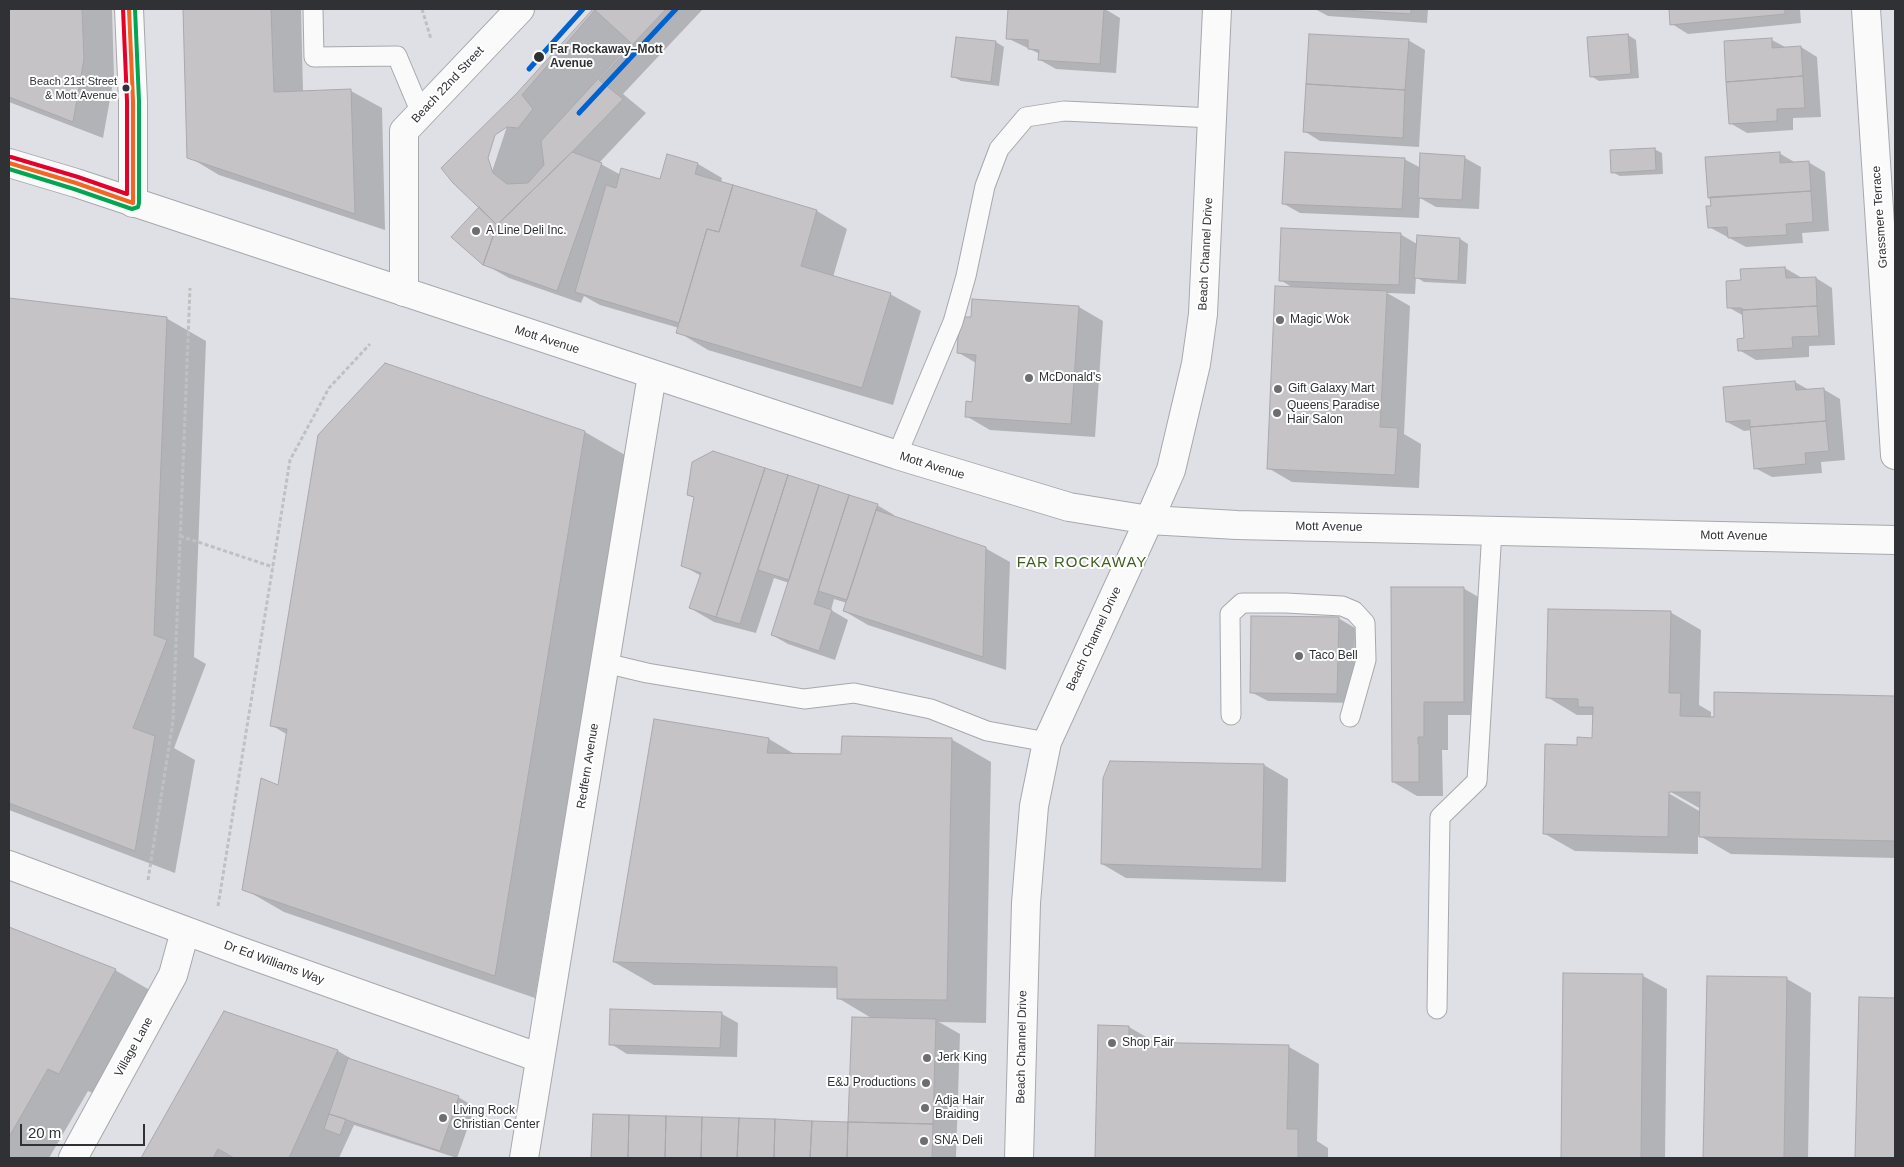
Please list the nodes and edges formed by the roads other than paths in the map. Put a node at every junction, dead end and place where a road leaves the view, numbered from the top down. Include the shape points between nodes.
1 (129, 9) edge
2 (313, 9) edge
3 (520, 9) edge
4 (1217, 9) edge
5 (1866, 9) edge
6 (421, 113) junction
7 (1213, 118) junction
8 (9, 163) edge
9 (133, 203) junction
10 (404, 292) junction
11 (652, 375) junction
12 (897, 455) junction
13 (1895, 455) edge
14 (1150, 520) junction
15 (1492, 530) junction
16 (1895, 540) edge
17 (605, 663) junction
18 (1231, 716) dead end
19 (1350, 717) dead end
20 (1047, 742) junction
21 (9, 865) edge
22 (185, 931) junction
23 (1437, 1009) dead end
24 (540, 1058) junction
25 (73, 1158) edge
26 (524, 1158) edge
27 (1019, 1158) edge

1 - 9 street
2 - 6 lane via 314,57 397,56
3 - 6 street, Beach 22nd Street
4 - 7 street, Beach Channel Drive
5 - 13 street, Grassmere Terrace
6 - 10 street, Beach 22nd Street via 404,131
7 - 12 lane via 1064,111 1026,117 999,149 986,186 953,322
7 - 14 street, Beach Channel Drive via 1203,314 1196,364 1170,470
8 - 9 street, Mott Avenue
9 - 10 street, Mott Avenue
10 - 11 street, Mott Avenue
11 - 12 street, Mott Avenue
11 - 17 street, Redfern Avenue
12 - 14 street, Mott Avenue via 1069,507
14 - 15 street, Mott Avenue
14 - 20 street, Beach Channel Drive
15 - 16 street, Mott Avenue
15 - 23 lane via 1477,781 1440,817
17 - 20 lane via 804,699 854,693 931,709 986,731
17 - 24 street, Redfern Avenue
18 - 19 lane via 1230,614 1242,602 1342,606 1354,611 1366,623 1366,660
20 - 27 street, Beach Channel Drive via 1034,806 1026,903
21 - 22 street, Dr Ed Williams Way
22 - 24 street, Dr Ed Williams Way
22 - 25 street, Village Lane via 173,975
24 - 26 street, Redfern Avenue

